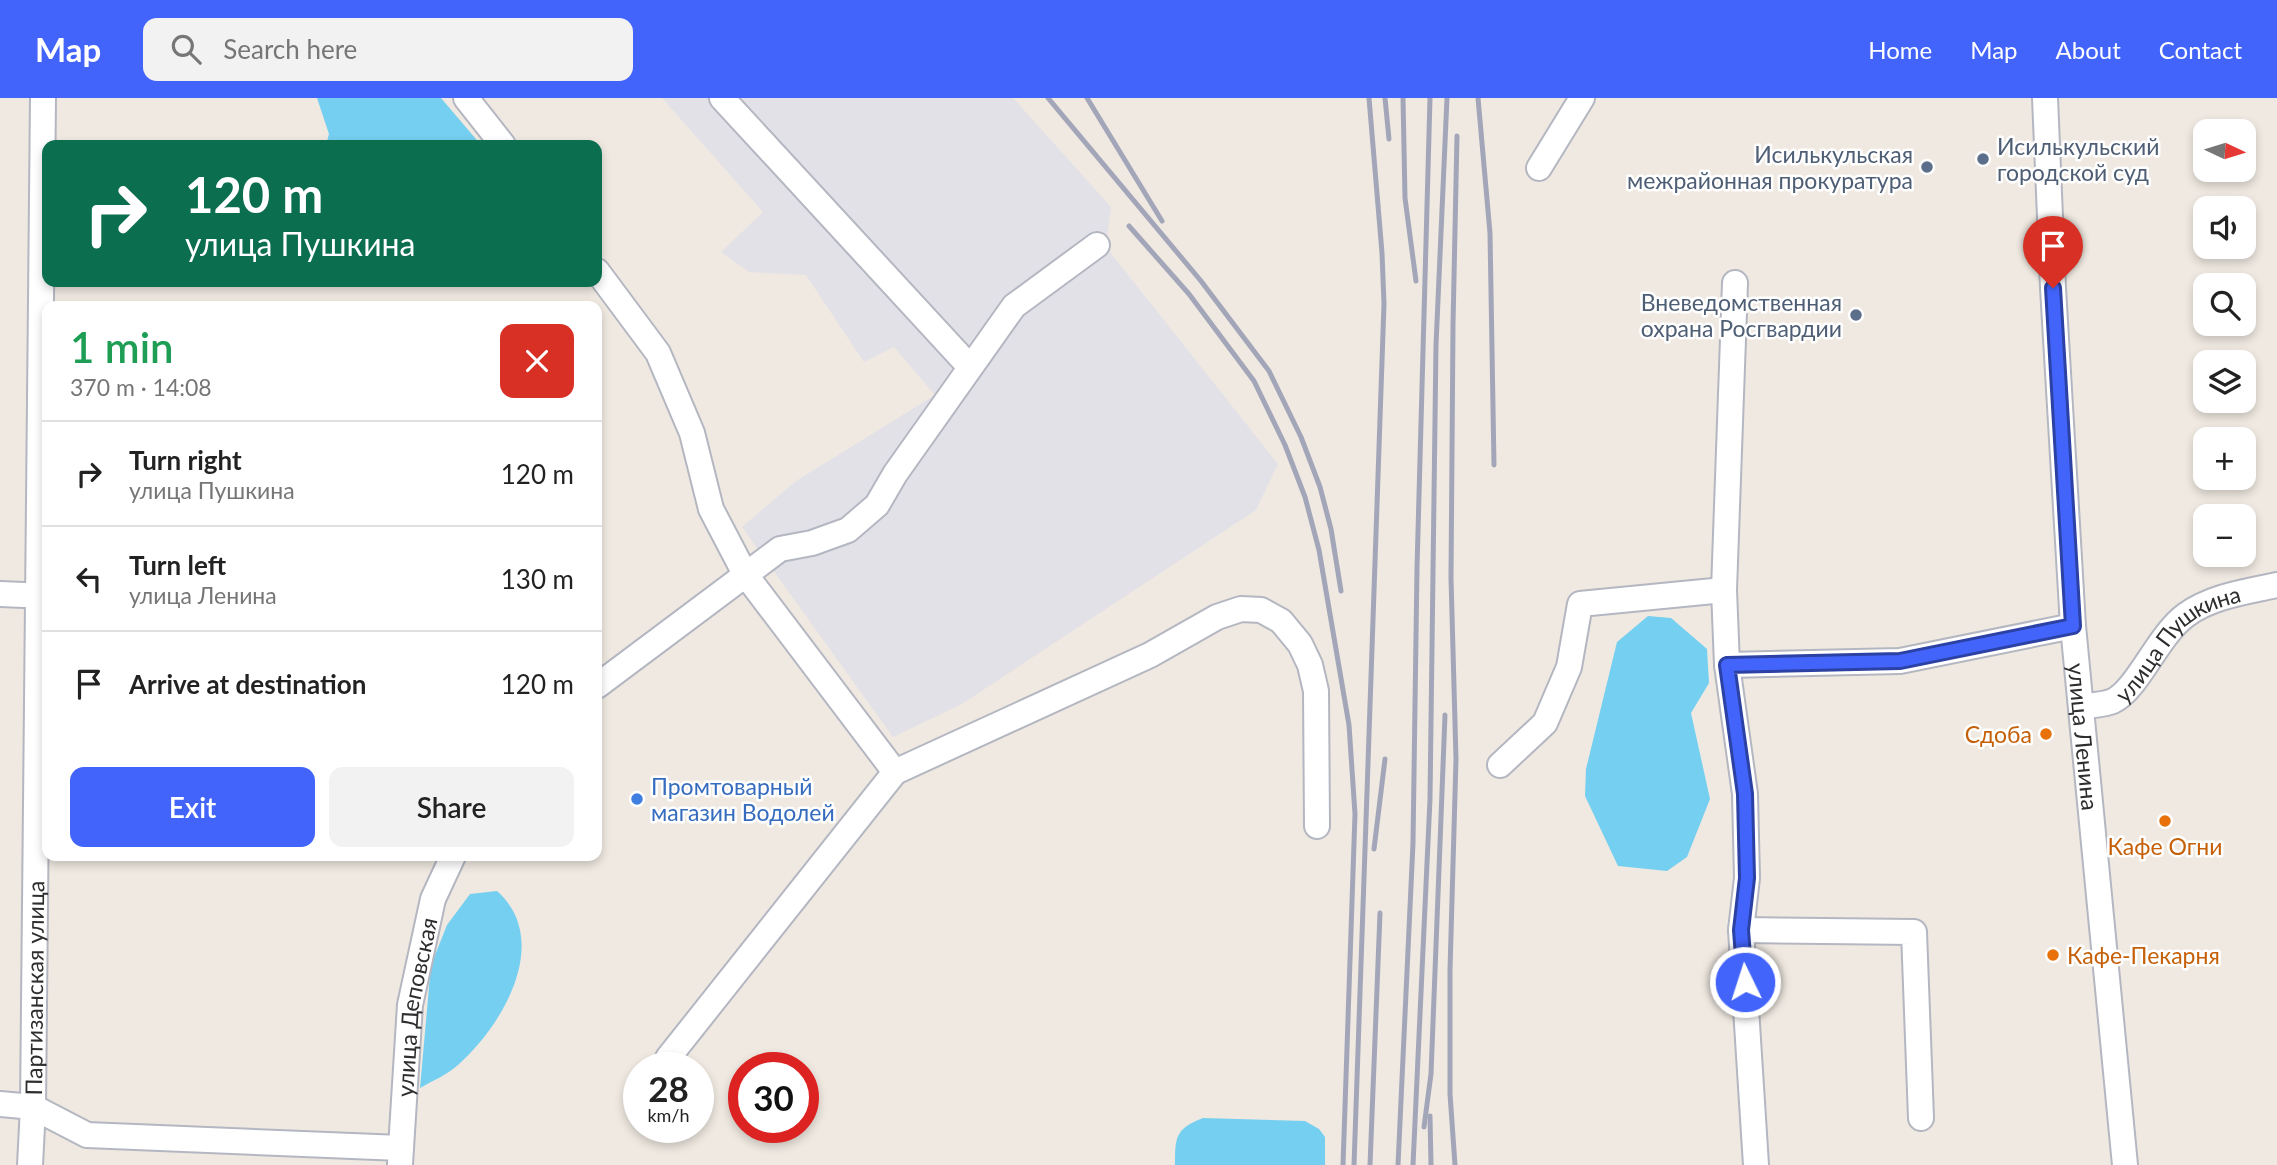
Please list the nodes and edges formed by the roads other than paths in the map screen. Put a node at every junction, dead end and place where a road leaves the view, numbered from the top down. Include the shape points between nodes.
1 (43, 98) edge
2 (467, 98) edge
3 (722, 98) edge
4 (1582, 98) edge
5 (2045, 98) edge
6 (43, 140) edge
7 (499, 140) edge
8 (1539, 168) dead end
9 (1097, 245) dead end
10 (602, 278) edge
11 (1735, 283) dead end
12 (970, 367) junction
13 (745, 574) junction
14 (2277, 585) edge
15 (1724, 590) junction
16 (0, 594) edge
17 (42, 596) edge
18 (2073, 626) junction
19 (42, 647) edge
20 (1727, 665) junction
21 (602, 682) edge
22 (2081, 707) junction
23 (1500, 765) dead end
24 (895, 772) junction
25 (1317, 826) dead end
26 (451, 861) edge
27 (1741, 930) junction
28 (673, 1052) edge
29 (0, 1104) edge
30 (33, 1107) junction
31 (1922, 1118) dead end
32 (400, 1157) edge
33 (30, 1165) edge
34 (1756, 1165) edge
35 (2125, 1165) edge

1 - 6 street, Партизанская улица
2 - 7 street
3 - 12 street
4 - 8 street
5 - 18 street, улица Ленина
9 - 12 street via 1014,306
10 - 13 street via 658,353 692,433 711,509
11 - 15 street
12 - 13 street via 877,505 848,530 780,549
13 - 21 street
13 - 24 street
14 - 22 street, улица Пушкина via 2207,601 2163,638 2132,683 2113,701
15 - 20 street
15 - 23 street via 1580,604 1569,667 1545,723
16 - 17 street
18 - 20 street via 1900,661
18 - 22 street, улица Ленина
19 - 30 street, Партизанская улица
20 - 27 street via 1745,794 1747,878
22 - 35 street, улица Ленина
24 - 25 street via 1150,655 1217,617 1241,609 1261,610 1281,621 1300,643 1310,665 1316,691
24 - 28 street
26 - 32 street, улица Деповская via 433,899 410,1005
27 - 31 street via 1914,932
27 - 34 street
29 - 30 street
30 - 32 street via 88,1135
30 - 33 street, Партизанская улица

